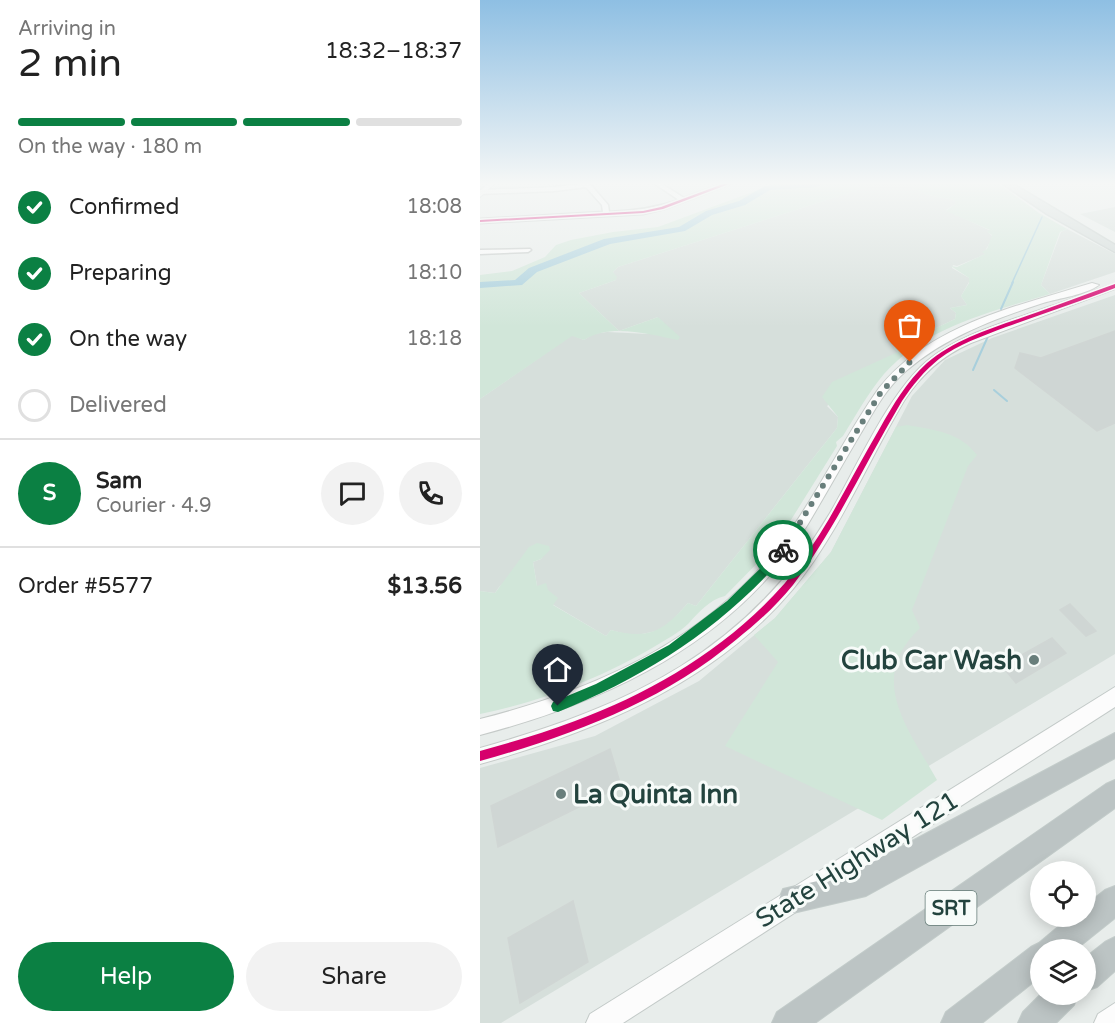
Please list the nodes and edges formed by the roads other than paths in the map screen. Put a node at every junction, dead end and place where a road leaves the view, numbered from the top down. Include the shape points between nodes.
1 (1086, 232) edge
2 (1115, 249) edge
3 (528, 250) dead end
4 (480, 252) edge
5 (1115, 278) edge
6 (1115, 286) edge
7 (1060, 296) junction
8 (1069, 302) junction
9 (872, 406) junction
10 (892, 412) junction
11 (1115, 696) edge
12 (480, 728) edge
13 (1115, 745) edge
14 (480, 756) edge
15 (1115, 794) edge
16 (793, 899) junction
17 (1115, 900) edge
18 (1065, 939) edge
19 (1115, 952) edge
20 (1030, 966) edge
21 (1096, 968) edge
22 (1052, 1005) edge
23 (1115, 1016) edge
24 (599, 1023) edge
25 (788, 1023) edge
26 (957, 1023) edge
27 (1034, 1023) edge
28 (1107, 1023) edge

1 - 2 main road
3 - 4 street
5 - 7 street
6 - 8 street
7 - 8 street
7 - 9 street via 981,323 932,346 900,370
8 - 10 street via 963,342 938,358 900,396
9 - 10 street
9 - 12 street via 783,551 731,605 673,649 600,688 558,706
10 - 14 street via 799,572 766,609 730,640 644,696 590,721
11 - 16 main road, State Highway 121
13 - 16 highway via 856,886
15 - 25 highway, SRT
16 - 24 main road, State Highway 121
17 - 18 highway
19 - 21 highway
20 - 26 highway
22 - 27 highway
23 - 28 main road

